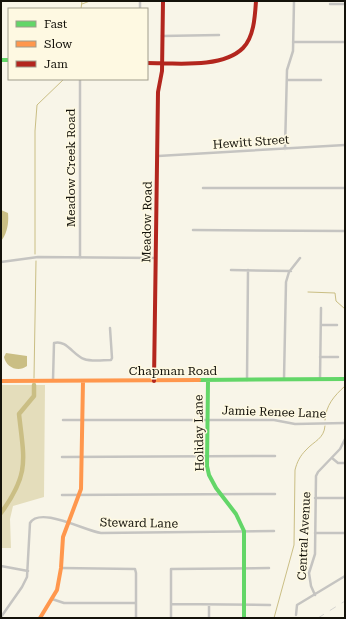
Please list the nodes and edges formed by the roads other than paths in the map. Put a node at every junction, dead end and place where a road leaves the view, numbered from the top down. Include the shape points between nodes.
1 (163, 1) edge
2 (256, 1) edge
3 (294, 1) edge
4 (330, 4) dead end
5 (345, 4) edge
6 (220, 35) dead end
7 (162, 36) junction
8 (293, 42) junction
9 (345, 42) edge
10 (148, 63) edge
11 (162, 63) junction
12 (80, 80) edge
13 (287, 80) junction
14 (321, 80) dead end
15 (345, 146) edge
16 (285, 148) junction
17 (158, 156) junction
18 (202, 188) dead end
19 (345, 188) edge
20 (193, 230) dead end
21 (345, 231) edge
22 (80, 258) junction
23 (157, 258) junction
24 (300, 258) dead end
25 (1, 262) edge
26 (231, 270) dead end
27 (248, 270) junction
28 (291, 271) junction
29 (321, 308) dead end
30 (321, 325) junction
31 (337, 325) dead end
32 (110, 328) dead end
33 (320, 357) junction
34 (338, 357) dead end
35 (345, 379) edge
36 (247, 380) junction
37 (284, 380) junction
38 (320, 380) junction
39 (1, 381) edge
40 (53, 381) junction
41 (83, 381) junction
42 (154, 381) junction
43 (208, 381) junction
44 (208, 419) junction
45 (63, 420) dead end
46 (82, 420) junction
47 (345, 423) edge
48 (345, 439) edge
49 (275, 456) dead end
50 (62, 457) dead end
51 (82, 457) junction
52 (207, 457) junction
53 (332, 458) junction
54 (345, 463) edge
55 (220, 494) junction
56 (275, 494) dead end
57 (62, 495) dead end
58 (79, 495) junction
59 (316, 498) junction
60 (345, 498) edge
61 (68, 521) junction
62 (244, 531) junction
63 (274, 531) dead end
64 (315, 533) junction
65 (345, 533) edge
66 (1, 566) edge
67 (61, 568) junction
68 (268, 568) dead end
69 (244, 569) junction
70 (28, 571) junction
71 (345, 576) edge
72 (315, 595) junction
73 (52, 600) junction
74 (136, 603) junction
75 (171, 604) junction
76 (244, 604) junction
77 (270, 604) dead end
78 (209, 605) junction
79 (296, 615) dead end
80 (1, 616) edge
81 (40, 618) edge
82 (136, 618) edge
83 (171, 618) edge
84 (209, 618) edge
85 (244, 618) edge

1 - 7 street
2 - 11 street via 249,38 238,52 205,62
3 - 8 street
4 - 5 street
6 - 7 street
7 - 11 street
8 - 9 street
8 - 13 street
10 - 11 street
11 - 17 street, Meadow Road via 158,92
12 - 22 street, Meadow Creek Road
13 - 14 street
13 - 16 street
15 - 16 street, Hewitt Street
16 - 17 street, Hewitt Street
17 - 23 street, Meadow Road
18 - 19 street
20 - 21 street
22 - 23 street
22 - 25 street via 38,257
23 - 42 street, Meadow Road
24 - 28 street
26 - 27 street
27 - 28 street
27 - 36 street
28 - 37 street via 286,282
29 - 30 street
30 - 31 street
30 - 33 street
32 - 40 street via 111,360 84,359 59,342 54,343
33 - 34 street
33 - 38 street
35 - 38 street, Chapman Road
36 - 37 street, Chapman Road
36 - 43 street, Chapman Road
37 - 38 street, Chapman Road
39 - 40 street, Chapman Road
40 - 41 street, Chapman Road
41 - 42 street, Chapman Road
41 - 46 street
42 - 43 street, Chapman Road
43 - 44 street, Holiday Lane
44 - 46 street, Jamie Renee Lane
44 - 47 street, Jamie Renee Lane via 274,420 295,424
44 - 52 street, Holiday Lane
45 - 46 street, Jamie Renee Lane
46 - 51 street
48 - 53 street, Central Avenue
49 - 52 street
50 - 51 street
51 - 52 street
51 - 58 street
52 - 55 street, Holiday Lane via 209,475
53 - 54 street via 338,463
53 - 59 street, Central Avenue via 316,476
55 - 56 street
55 - 58 street
55 - 62 street, Holiday Lane via 236,514
57 - 58 street
58 - 61 street
59 - 60 street
59 - 64 street, Central Avenue
61 - 62 street, Steward Lane via 101,533
61 - 67 street via 62,542
61 - 70 street, Steward Lane via 36,517 30,523
62 - 63 street, Steward Lane
62 - 69 street, Holiday Lane
64 - 65 street
64 - 72 street, Central Avenue via 315,554 309,573
66 - 70 street
67 - 73 street via 57,590
67 - 74 street via 135,569
68 - 69 street
69 - 75 street via 171,569
69 - 76 street, Holiday Lane
70 - 80 street via 22,587
71 - 72 street
72 - 79 street via 297,605
73 - 74 street via 64,603
73 - 81 street
74 - 82 street
75 - 78 street
75 - 83 street
76 - 77 street
76 - 78 street
76 - 85 street, Holiday Lane
78 - 84 street

